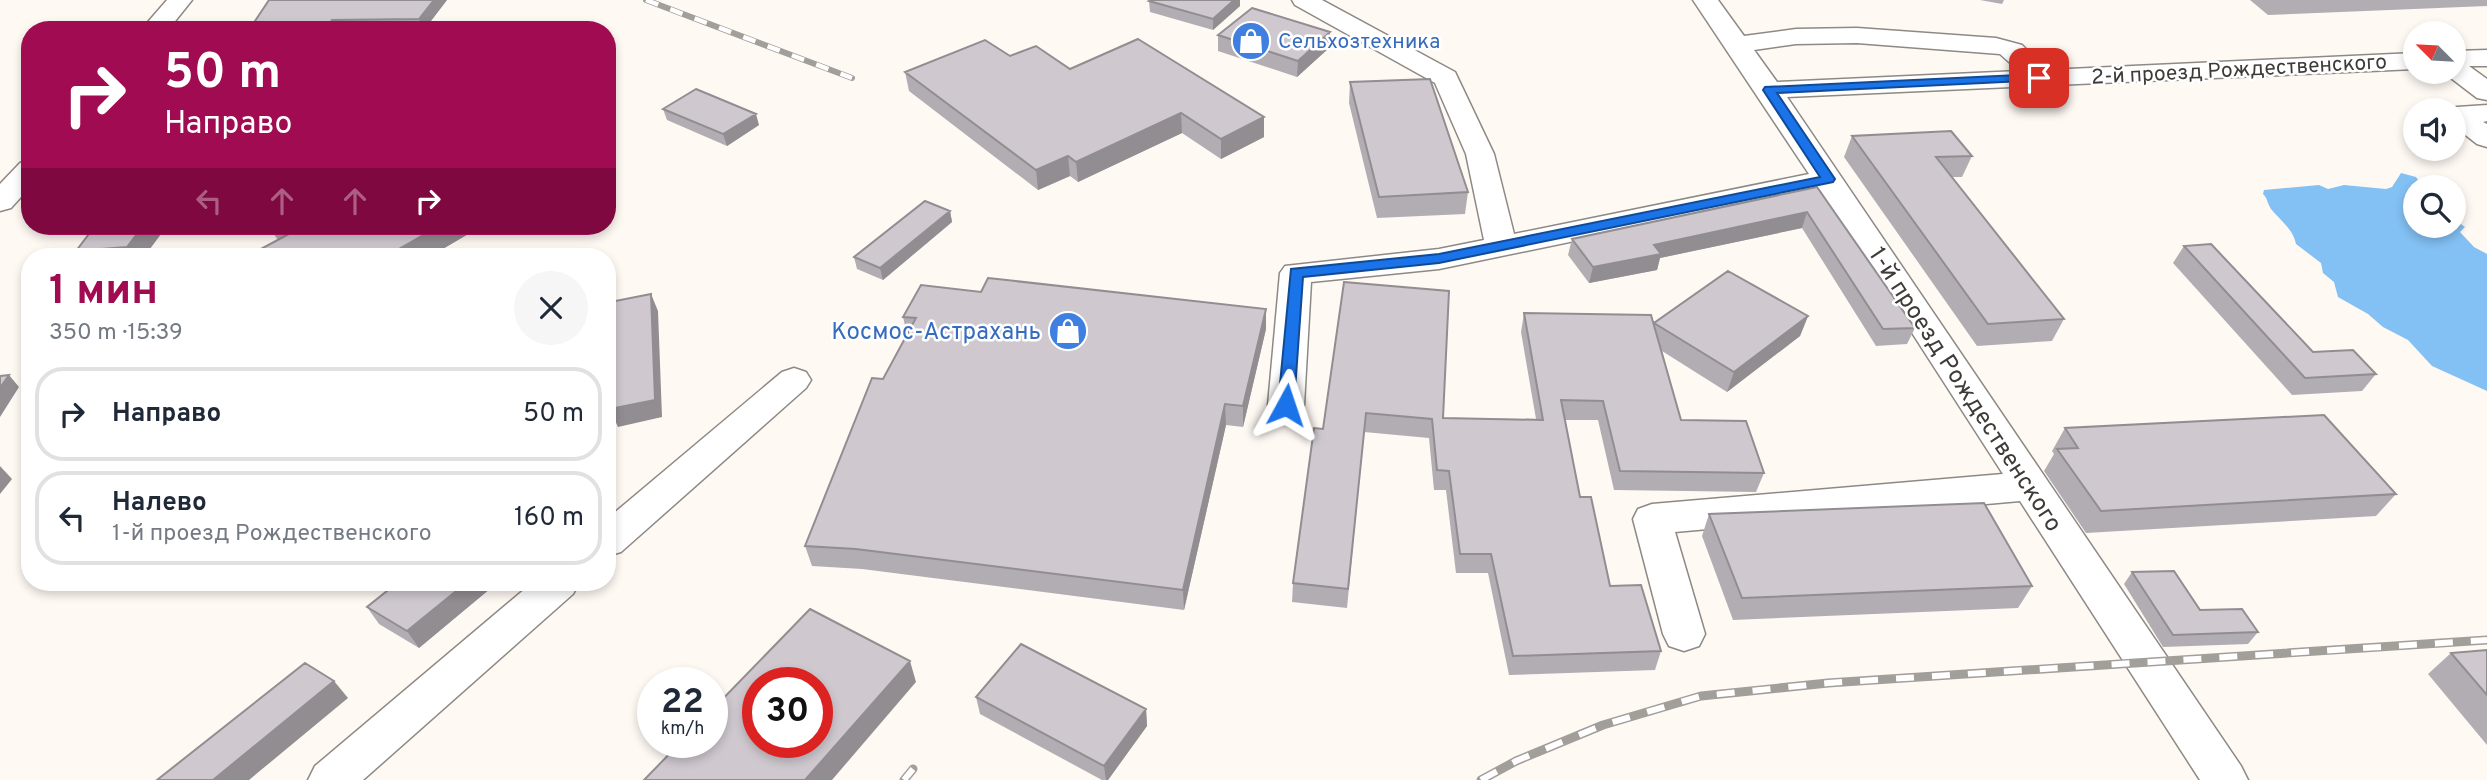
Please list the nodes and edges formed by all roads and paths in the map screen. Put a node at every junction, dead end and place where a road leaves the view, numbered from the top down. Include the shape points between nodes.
1 (180, 0) edge
2 (1304, 0) edge
3 (1705, 0) edge
4 (162, 21) edge
5 (1737, 44) junction
6 (2487, 58) edge
7 (2466, 59) edge
8 (2403, 62) edge
9 (2466, 77) edge
10 (2039, 78) junction
11 (1769, 90) junction
12 (2487, 92) edge
13 (2487, 113) edge
14 (2487, 138) edge
15 (21, 179) edge
16 (1828, 179) junction
17 (0, 202) edge
18 (1501, 246) junction
19 (794, 380) dead end
20 (1286, 405) dead end
21 (2029, 486) junction
22 (616, 533) edge
23 (550, 591) edge
24 (1684, 634) dead end
25 (331, 780) edge
26 (2225, 780) edge

1 - 4 street
2 - 18 street via 1446,78 1480,154
3 - 5 street, 1-й проезд Рождественского
5 - 10 street via 1814,36 1954,42 2012,49
5 - 11 street, 1-й проезд Рождественского
6 - 7 street
8 - 10 street, 2-й проезд Рождественского
9 - 12 street
10 - 11 street, 2-й проезд Рождественского
11 - 16 street, 1-й проезд Рождественского
13 - 14 street via 2458,115
15 - 17 street
16 - 18 street
16 - 21 street, 1-й проезд Рождественского
18 - 20 street via 1439,259 1296,273
19 - 22 street
21 - 24 street via 1652,519
21 - 26 street, 1-й проезд Рождественского
23 - 25 street

